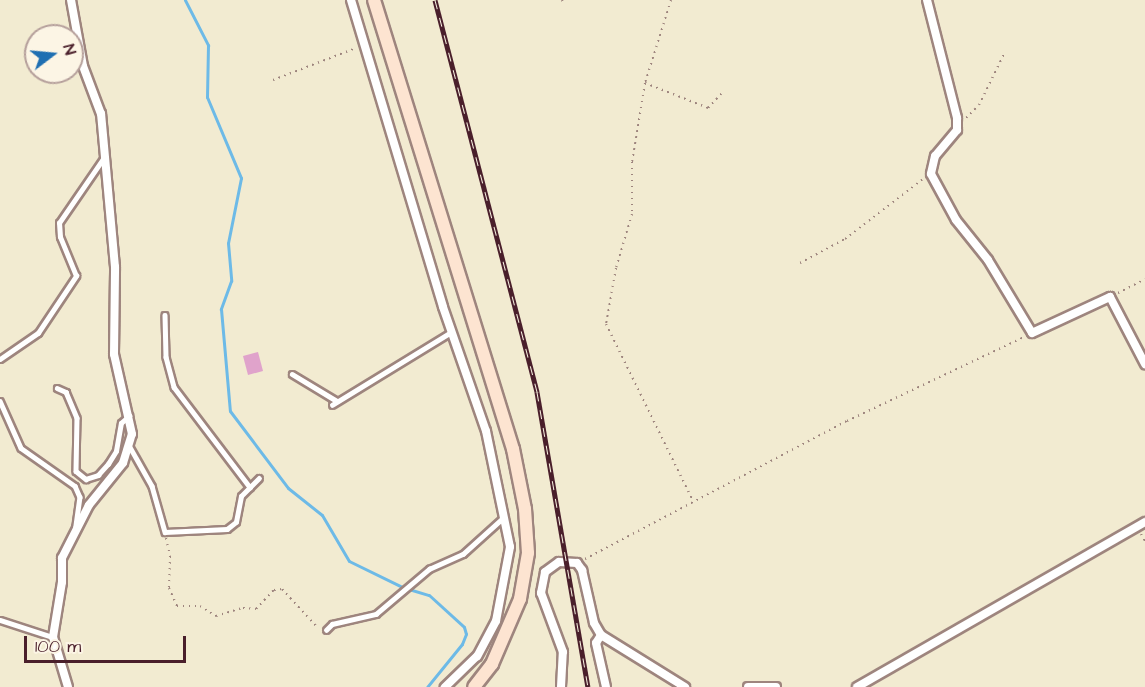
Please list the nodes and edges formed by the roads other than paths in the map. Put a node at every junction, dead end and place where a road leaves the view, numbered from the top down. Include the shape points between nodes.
1 (71, 0) edge
2 (351, 0) edge
3 (374, 0) edge
4 (927, 0) edge
5 (105, 157) junction
6 (165, 315) dead end
7 (451, 332) junction
8 (0, 359) edge
9 (1145, 364) edge
10 (292, 374) dead end
11 (57, 388) dead end
12 (0, 401) edge
13 (129, 416) junction
14 (130, 447) junction
15 (259, 478) dead end
16 (250, 487) junction
17 (503, 518) junction
18 (1145, 522) edge
19 (76, 529) junction
20 (0, 620) edge
21 (326, 630) road end
22 (601, 634) junction
23 (53, 637) junction
24 (68, 687) edge
25 (445, 687) edge
26 (474, 687) edge
27 (561, 687) edge
28 (606, 687) edge
29 (686, 687) edge
30 (748, 687) edge
31 (776, 687) edge
32 (857, 687) edge

1 - 5 street via 83,66 101,114
2 - 7 street
3 - 26 main road via 513,449 525,509 528,553 520,599 492,664
4 - 9 street via 957,118 957,130 935,156 931,174 1032,333 1110,297
5 - 8 lane via 59,223 60,237 76,276 38,333
5 - 13 street via 115,267 113,344
6 - 16 lane via 166,357 174,387
7 - 10 lane via 335,403
7 - 17 street via 486,431
11 - 13 lane via 66,392 77,418 76,471 86,479 98,475 108,464 116,451 121,423
12 - 19 lane via 21,447 75,486 80,497
13 - 14 street
14 - 16 lane via 152,486 165,532 227,529 236,522 241,496
14 - 19 street
15 - 16 lane
17 - 21 lane via 463,554 435,565 376,614 332,624
17 - 25 street via 510,547 509,566 496,621 477,656
18 - 32 street
19 - 23 street via 62,558
20 - 23 lane
22 - 27 street via 594,623 577,563 559,561 547,567 541,593 563,652
22 - 28 street via 596,643
22 - 29 street
23 - 24 street
30 - 31 street

